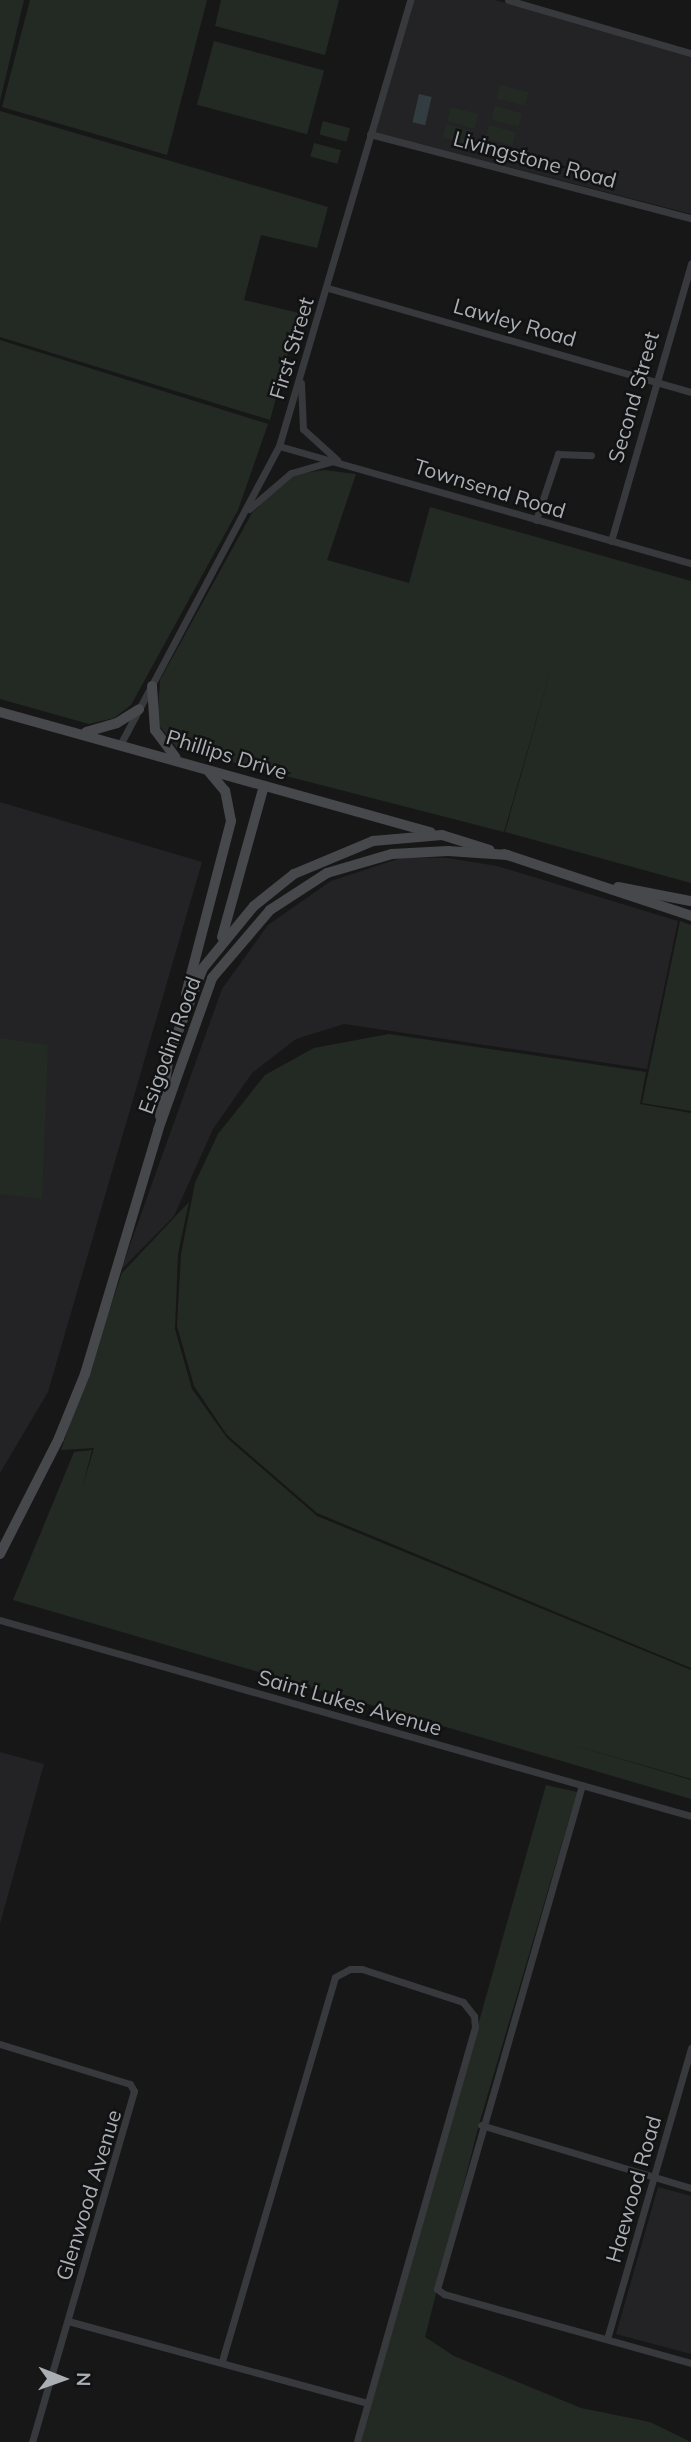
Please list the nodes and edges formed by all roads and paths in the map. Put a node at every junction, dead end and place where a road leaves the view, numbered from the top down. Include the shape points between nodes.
1 (410, 0) edge
2 (508, 0) edge
3 (691, 53) edge
4 (370, 134) junction
5 (691, 218) edge
6 (691, 263) edge
7 (328, 289) junction
8 (301, 375) junction
9 (655, 382) junction
10 (691, 392) edge
11 (279, 446) junction
12 (591, 455) dead end
13 (338, 460) junction
14 (246, 513) junction
15 (536, 520) junction
16 (611, 541) junction
17 (691, 563) edge
18 (152, 686) junction
19 (139, 709) junction
20 (0, 712) edge
21 (83, 733) junction
22 (121, 743) junction
23 (178, 760) junction
24 (205, 768) junction
25 (264, 786) junction
26 (442, 835) junction
27 (508, 855) junction
28 (614, 887) junction
29 (691, 901) edge
30 (691, 916) edge
31 (220, 942) junction
32 (212, 978) junction
33 (169, 1055) junction
34 (159, 1130) junction
35 (0, 1554) edge
36 (0, 1620) edge
37 (582, 1785) junction
38 (691, 1816) edge
39 (2, 2045) edge
40 (691, 2048) edge
41 (481, 2125) junction
42 (655, 2178) junction
43 (691, 2188) edge
44 (68, 2321) junction
45 (607, 2339) junction
46 (222, 2361) junction
47 (691, 2363) edge
48 (367, 2403) junction
49 (32, 2442) edge
50 (356, 2442) edge

1 - 4 street, First Street
2 - 3 street
4 - 5 street, Livingstone Road
4 - 7 street, First Street
6 - 9 street, Second Street
7 - 8 street, First Street
7 - 9 street, Lawley Road
8 - 11 street, First Street
8 - 13 street via 303,429
9 - 10 street, Lawley Road
9 - 16 street, Second Street
11 - 13 street, Townsend Road
11 - 14 street, First Street
12 - 15 street via 558,454
13 - 14 street via 283,477
13 - 15 street, Townsend Road
14 - 18 street, First Street
15 - 16 street, Townsend Road
16 - 17 street, Townsend Road
18 - 19 street, First Street
18 - 23 main road via 155,730
19 - 21 main road via 117,723
19 - 22 street, First Street
20 - 21 main road, Phillips Drive
21 - 22 main road, Phillips Drive
22 - 23 main road, Phillips Drive
23 - 24 main road, Phillips Drive
24 - 25 main road, Phillips Drive
24 - 33 main road via 225,791 232,821
25 - 26 main road, Phillips Drive
25 - 31 main road
26 - 27 main road, Esigodini Road
26 - 31 main road, Esigodini Road via 373,841 312,865 254,906
27 - 28 main road, Esigodini Road
27 - 32 main road, Esigodini Road via 392,854 327,873 270,910
28 - 29 main road, Esigodini Road
28 - 30 main road, Esigodini Road via 641,901
31 - 32 main road
31 - 33 main road, Esigodini Road via 203,968
32 - 34 main road, Esigodini Road
33 - 34 main road, Esigodini Road
34 - 35 main road, Esigodini Road via 74,1404
36 - 37 street, Saint Lukes Avenue
37 - 38 street, Saint Lukes Avenue
37 - 41 street
39 - 44 street, Glenwood Avenue via 130,2084 134,2091
40 - 42 street, Haewood Road
41 - 42 street
41 - 45 street via 437,2289
42 - 43 street
42 - 45 street, Haewood Road
44 - 46 street
44 - 49 street, Glenwood Avenue
45 - 47 street
46 - 48 street
46 - 48 street via 333,1982 346,1970 362,1969 463,2002 474,2016 475,2027
48 - 50 street

